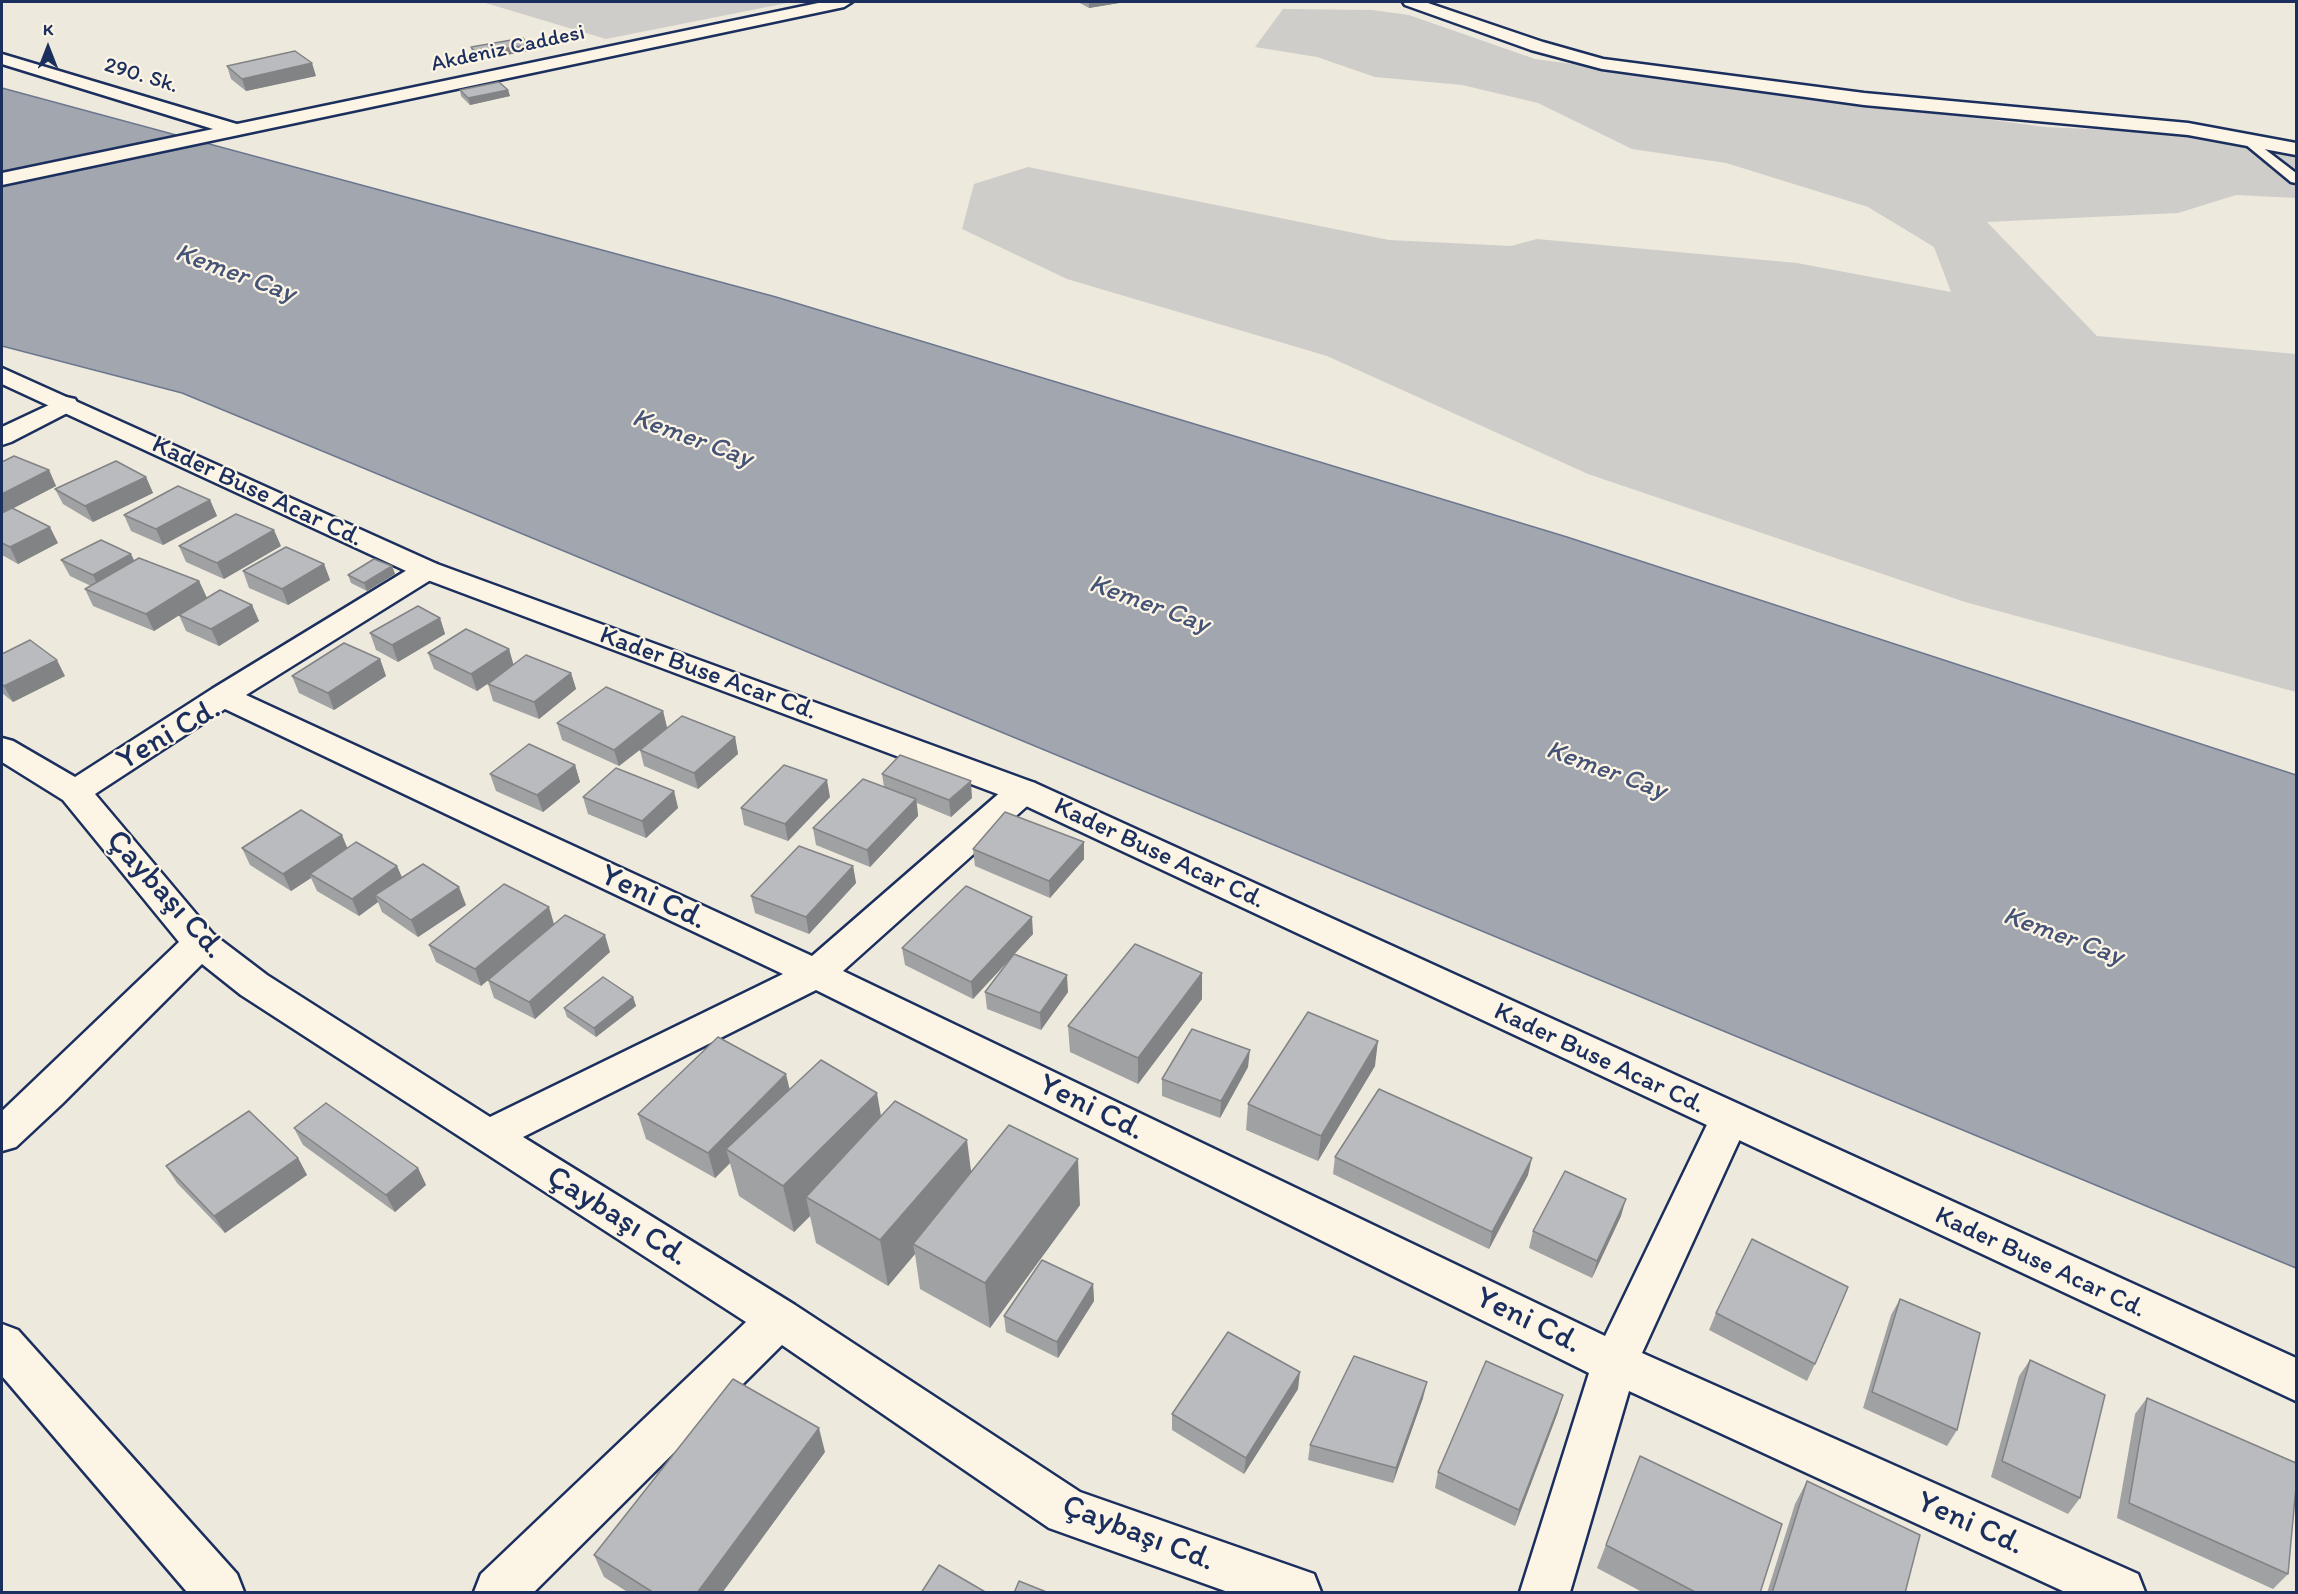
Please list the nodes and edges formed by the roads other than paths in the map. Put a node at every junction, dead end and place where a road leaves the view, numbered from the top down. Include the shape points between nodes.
1 (844, 2) edge
2 (1411, 2) edge
3 (2, 59) edge
4 (233, 129) junction
5 (2249, 141) junction
6 (2296, 149) edge
7 (2, 179) edge
8 (2296, 179) edge
9 (2, 375) edge
10 (66, 404) junction
11 (2, 437) edge
12 (427, 570) junction
13 (223, 696) junction
14 (2, 747) edge
15 (1023, 791) junction
16 (75, 792) junction
17 (200, 943) junction
18 (816, 974) junction
19 (1729, 1119) junction
20 (2, 1135) edge
21 (488, 1136) junction
22 (779, 1319) junction
23 (2, 1344) edge
24 (1615, 1363) junction
25 (2296, 1380) edge
26 (219, 1593) edge
27 (500, 1593) edge
28 (1296, 1593) edge
29 (1545, 1593) edge
30 (2120, 1593) edge

1 - 4 street, Akdeniz Caddesi
2 - 5 street via 1602,64 1863,99 2187,129
3 - 4 street, 290. Sk.
4 - 7 street, Akdeniz Caddesi
5 - 6 street
5 - 8 lane
9 - 10 street, Kader Buse Acar Cd.
10 - 11 street
10 - 12 street, Kader Buse Acar Cd.
12 - 13 street
12 - 15 street, Kader Buse Acar Cd.
13 - 16 street, Yeni Cd.
13 - 18 street, Yeni Cd.
14 - 16 street, Çaybaşı Cd.
15 - 18 street
15 - 19 street, Kader Buse Acar Cd.
16 - 17 street, Çaybaşı Cd.
17 - 20 street
17 - 21 street, Çaybaşı Cd. via 254,985
18 - 21 street
18 - 24 street, Yeni Cd.
19 - 24 street
19 - 25 street, Kader Buse Acar Cd.
21 - 22 street, Çaybaşı Cd.
22 - 27 street
22 - 28 street, Çaybaşı Cd. via 1066,1511
23 - 26 street
24 - 29 street
24 - 30 street, Yeni Cd.

